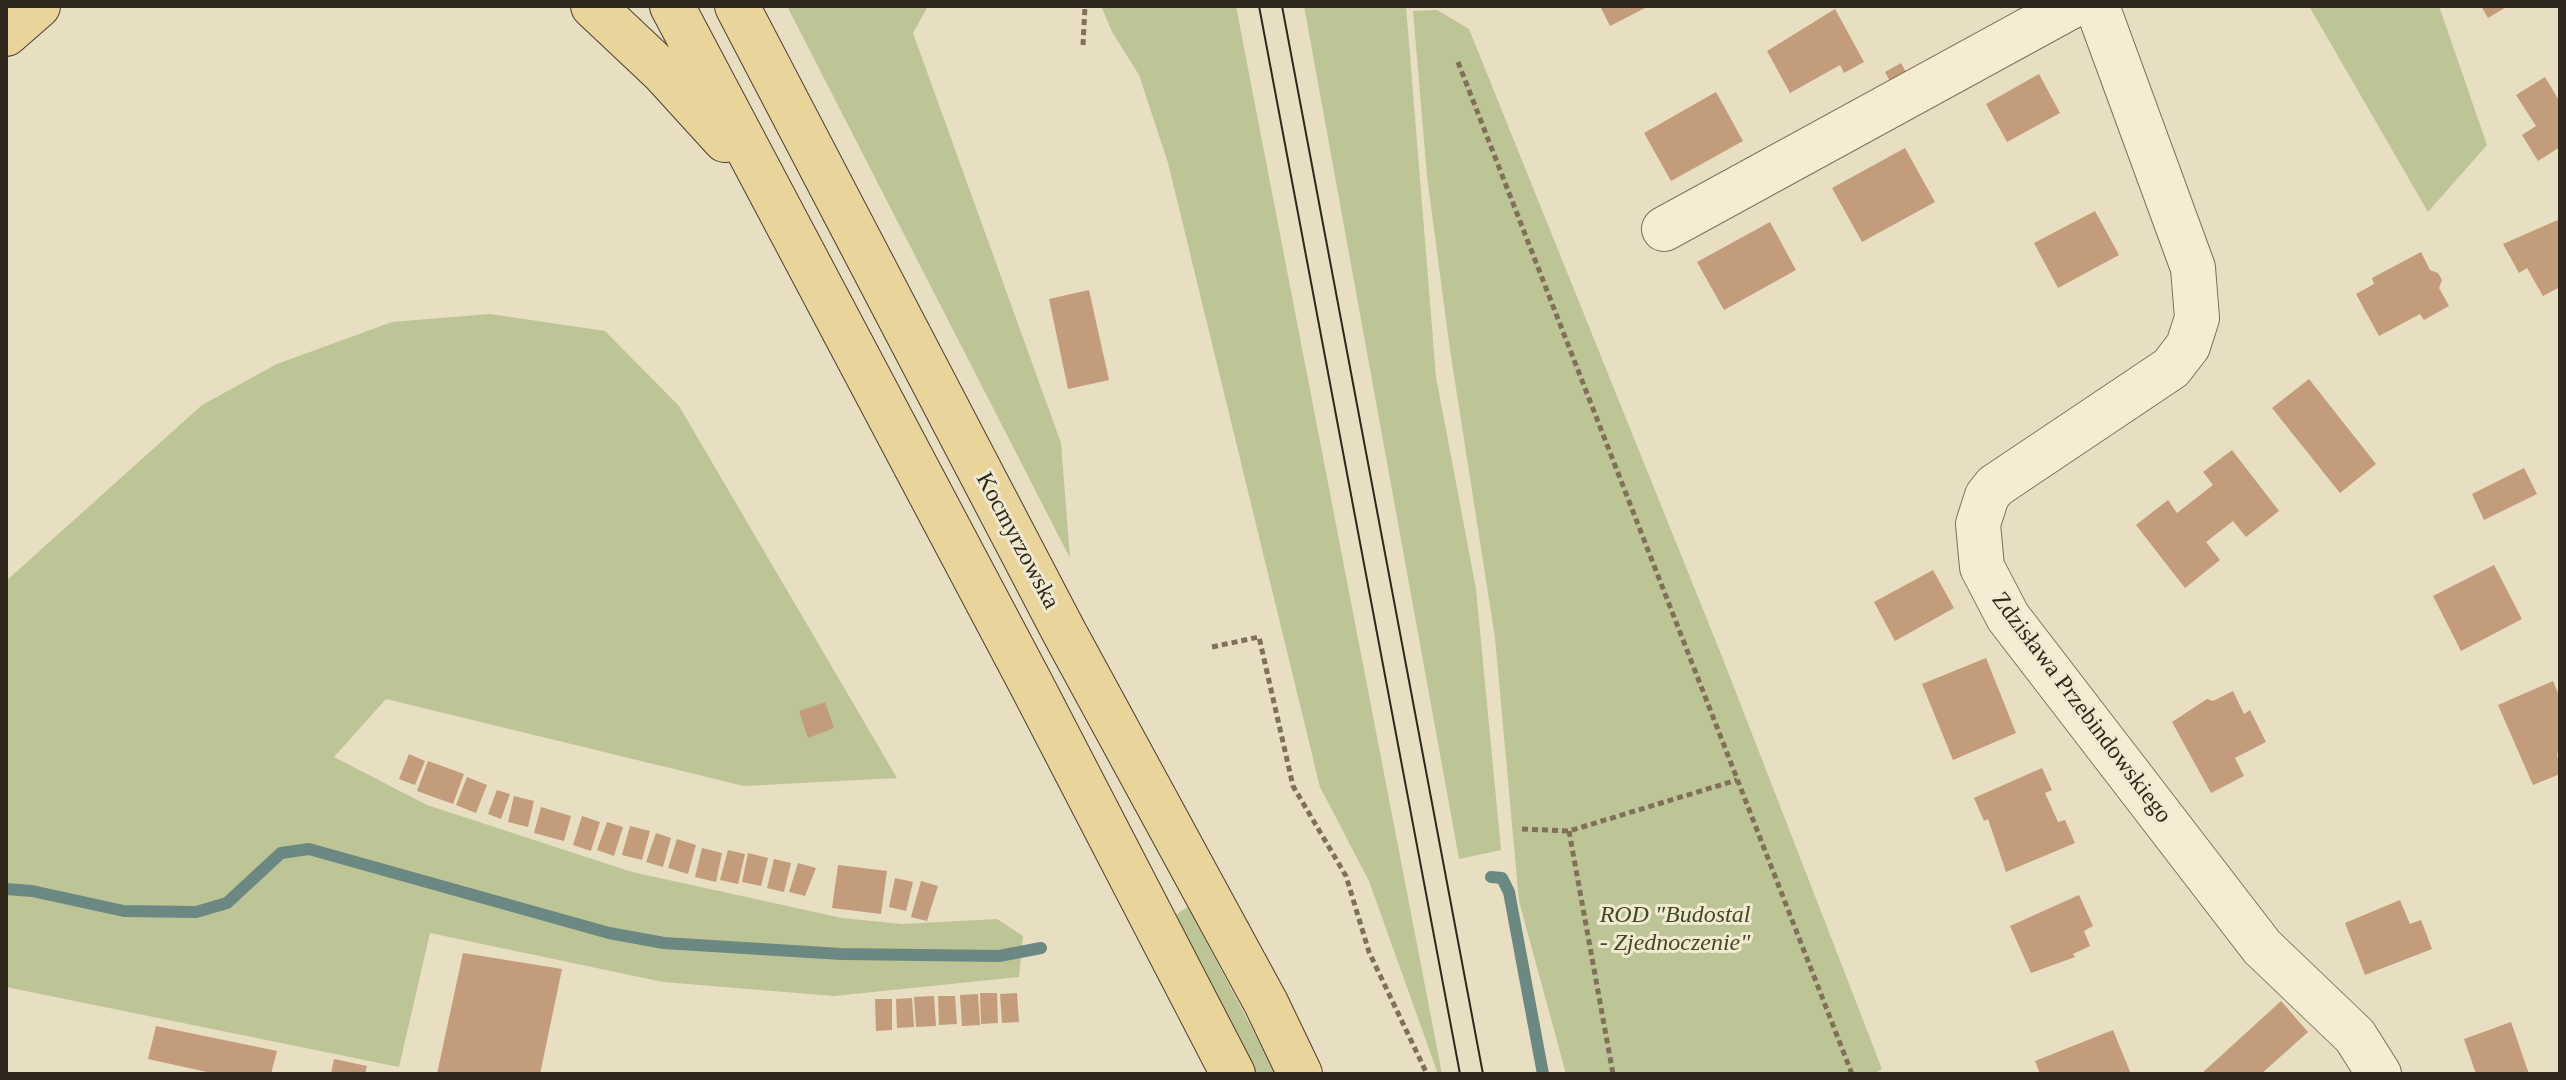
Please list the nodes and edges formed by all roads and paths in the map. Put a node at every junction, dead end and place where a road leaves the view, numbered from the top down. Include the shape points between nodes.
1 (38, 6) edge
2 (593, 6) edge
3 (672, 6) edge
4 (737, 6) edge
5 (1085, 6) edge
6 (2072, 6) edge
7 (2097, 6) edge
8 (6, 34) edge
9 (1083, 45) dead end
10 (1458, 62) dead end
11 (770, 189) junction
12 (1664, 229) dead end
13 (1212, 647) dead end
14 (1737, 780) junction
15 (1522, 829) dead end
16 (1569, 831) junction
17 (1233, 1074) edge
18 (1300, 1074) edge
19 (1427, 1074) edge
20 (1613, 1074) edge
21 (1852, 1074) edge
22 (2379, 1074) edge

1 - 8 main road
2 - 11 main road via 663,72
3 - 11 main road
4 - 18 main road, Kocmyrzowska
5 - 9 path
6 - 12 street
7 - 22 street, Zdzisława Przebindowskiego via 2193,268 2197,318 2188,346 2171,368 1995,486 1978,524 1982,567 2008,617 2252,935 2355,1036
10 - 14 path
11 - 17 main road
13 - 19 path via 1259,637 1293,786 1346,876 1369,952
14 - 16 path
14 - 21 path
15 - 16 path
16 - 20 path

